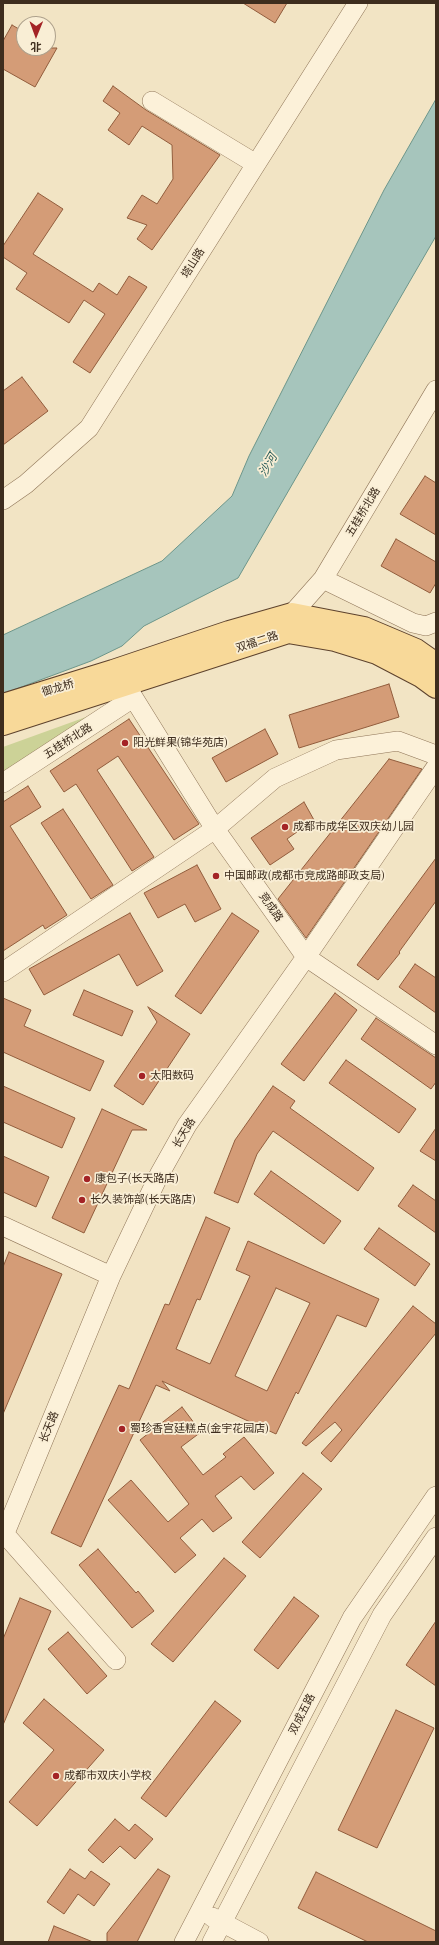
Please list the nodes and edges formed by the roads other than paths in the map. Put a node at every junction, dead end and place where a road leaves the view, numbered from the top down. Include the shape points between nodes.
1 (358, 3) edge
2 (152, 101) dead end
3 (256, 164) junction
4 (436, 390) edge
5 (3, 500) edge
6 (323, 579) junction
7 (436, 622) edge
8 (290, 623) junction
9 (436, 664) edge
10 (124, 685) junction
11 (436, 687) edge
12 (74, 701) joint
13 (3, 705) edge
14 (3, 724) edge
15 (436, 755) edge
16 (436, 767) edge
17 (3, 783) edge
18 (215, 828) junction
19 (306, 956) junction
20 (3, 972) edge
21 (436, 1045) edge
22 (3, 1226) edge
23 (111, 1276) junction
24 (436, 1496) edge
25 (4, 1535) edge
26 (436, 1537) edge
27 (116, 1660) dead end
28 (200, 1911) junction
29 (223, 1923) junction
30 (184, 1942) edge
31 (212, 1942) edge
32 (259, 1942) edge

1 - 3 street, 塔山路
2 - 3 street
3 - 5 street, 塔山路 via 89,428 26,484
4 - 6 street, 五桂桥北路
6 - 7 street via 414,623 426,626
6 - 8 street, 五桂桥北路
8 - 9 main road, 双福二路 via 364,628 416,650
8 - 10 main road, 双福二路 via 228,632
8 - 11 main road, 双福二路 via 377,653 421,676
10 - 12 main road, 双福二路
10 - 13 main road, 御龙桥
10 - 17 street, 五桂桥北路
10 - 18 street, 竞成路
12 - 14 main road, 御龙桥
15 - 18 street via 398,741 336,750 275,778
16 - 19 street, 长天路
18 - 19 street, 竞成路
18 - 20 street
19 - 21 street, 竞成路
19 - 23 street, 长天路 via 187,1125 159,1175
22 - 23 street
23 - 25 street, 长天路
24 - 28 street, 双成五路 via 352,1618
25 - 27 street
26 - 29 street via 382,1615
28 - 29 street
28 - 30 street, 双成五路
29 - 31 street
29 - 32 street

